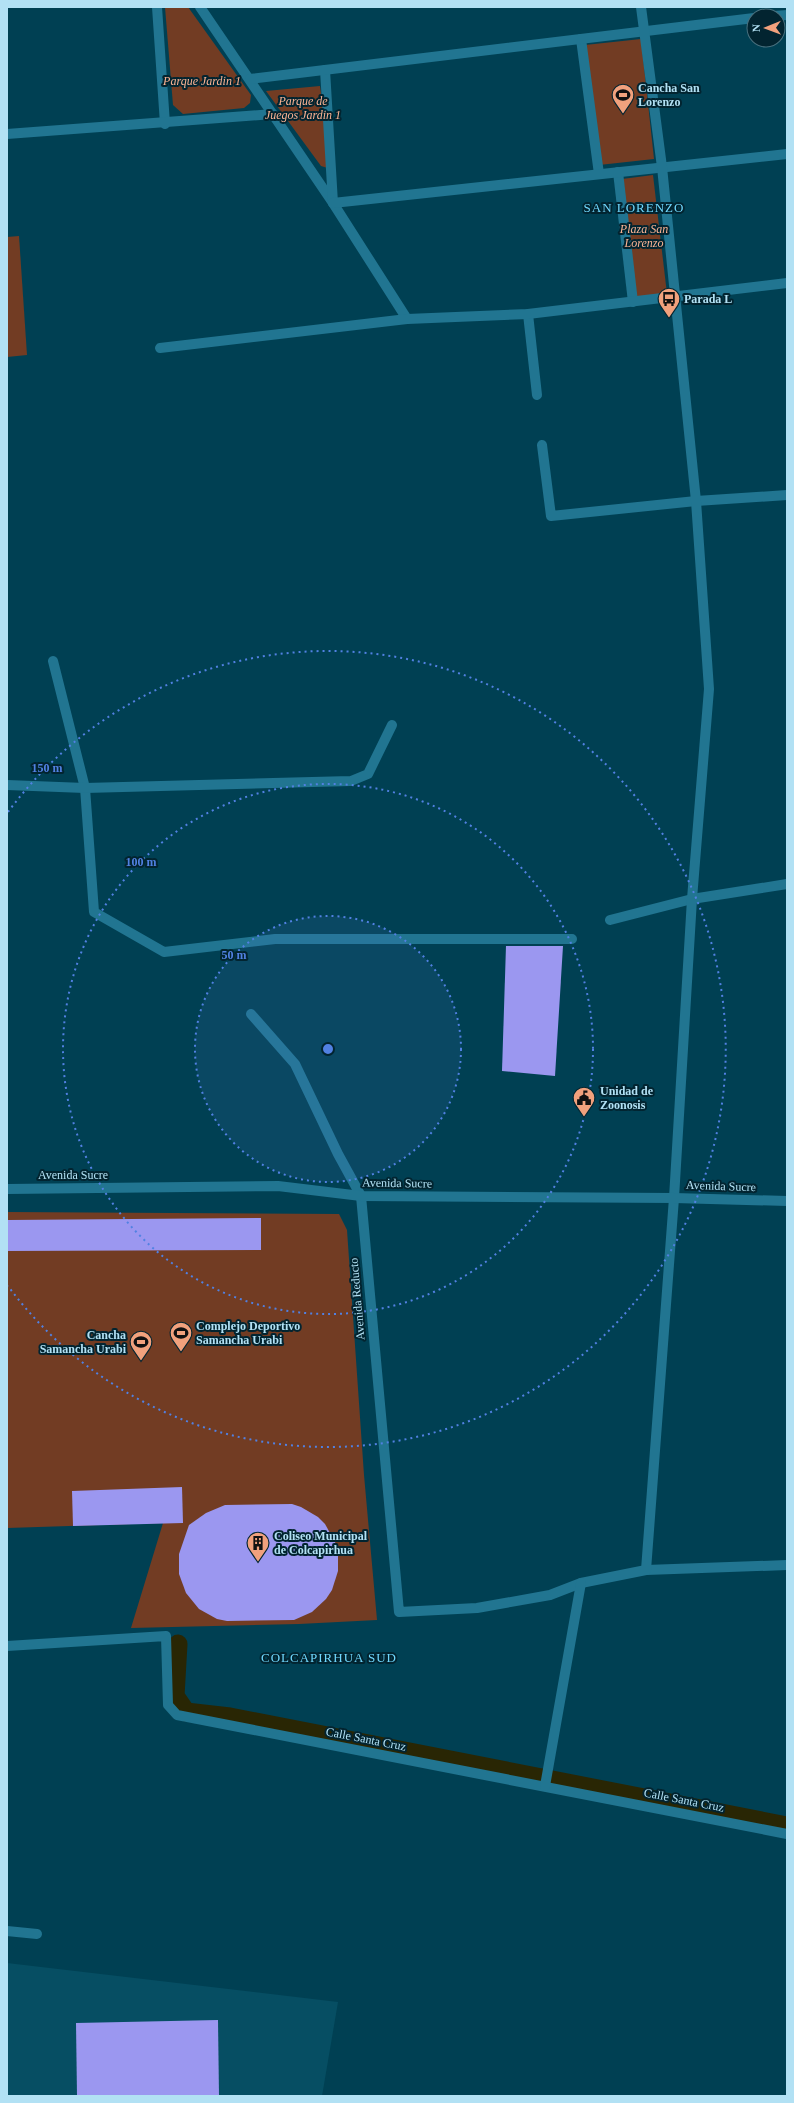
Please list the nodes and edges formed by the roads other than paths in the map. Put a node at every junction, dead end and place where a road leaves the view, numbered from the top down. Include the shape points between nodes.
1 (157, 7) edge
2 (200, 7) edge
3 (640, 7) edge
4 (746, 19) edge
5 (644, 32) junction
6 (581, 39) junction
7 (325, 70) junction
8 (250, 78) junction
9 (273, 114) junction
10 (165, 124) junction
11 (7, 134) edge
12 (787, 154) edge
13 (662, 167) junction
14 (618, 172) junction
15 (599, 174) junction
16 (333, 203) junction
17 (787, 283) edge
18 (674, 296) junction
19 (633, 302) junction
20 (528, 314) junction
21 (407, 319) junction
22 (160, 348) dead end
23 (537, 395) dead end
24 (542, 445) dead end
25 (787, 495) edge
26 (696, 501) junction
27 (53, 661) dead end
28 (392, 725) dead end
29 (7, 785) edge
30 (85, 788) junction
31 (787, 884) edge
32 (692, 899) junction
33 (610, 920) dead end
34 (572, 939) dead end
35 (251, 1014) dead end
36 (7, 1188) edge
37 (361, 1196) junction
38 (674, 1198) junction
39 (787, 1201) edge
40 (787, 1565) edge
41 (646, 1570) junction
42 (581, 1582) junction
43 (7, 1646) edge
44 (545, 1786) junction
45 (787, 1834) edge
46 (7, 1931) edge
47 (37, 1934) dead end

1 - 10 street
2 - 8 street
3 - 5 street
4 - 5 street
5 - 6 street
5 - 13 street
6 - 7 street
6 - 15 street
7 - 8 street
7 - 16 street
8 - 9 street
9 - 10 street
9 - 16 street
10 - 11 street
12 - 13 street
13 - 14 street
13 - 18 street
14 - 15 street
14 - 19 street
15 - 16 street
16 - 21 street
17 - 18 street
18 - 19 street
18 - 26 street
19 - 20 street
20 - 21 street
20 - 23 street
21 - 22 street
24 - 26 street via 551,516
25 - 26 street
26 - 32 street via 708,689
27 - 30 street
28 - 30 street via 368,774 351,781
29 - 30 street
30 - 34 street via 94,912 164,952 275,939
31 - 32 street
32 - 33 street
32 - 38 street
35 - 37 street, Avenida Reducto via 295,1064
36 - 37 street, Avenida Sucre via 278,1186
37 - 38 street, Avenida Sucre
37 - 42 street, Avenida Reducto via 399,1612 477,1608 550,1595
38 - 39 street, Avenida Sucre
38 - 41 street
40 - 41 street
41 - 42 street
42 - 44 street
43 - 44 street, Calle Santa Cruz via 166,1636 168,1705 177,1715
44 - 45 street, Calle Santa Cruz
46 - 47 street

